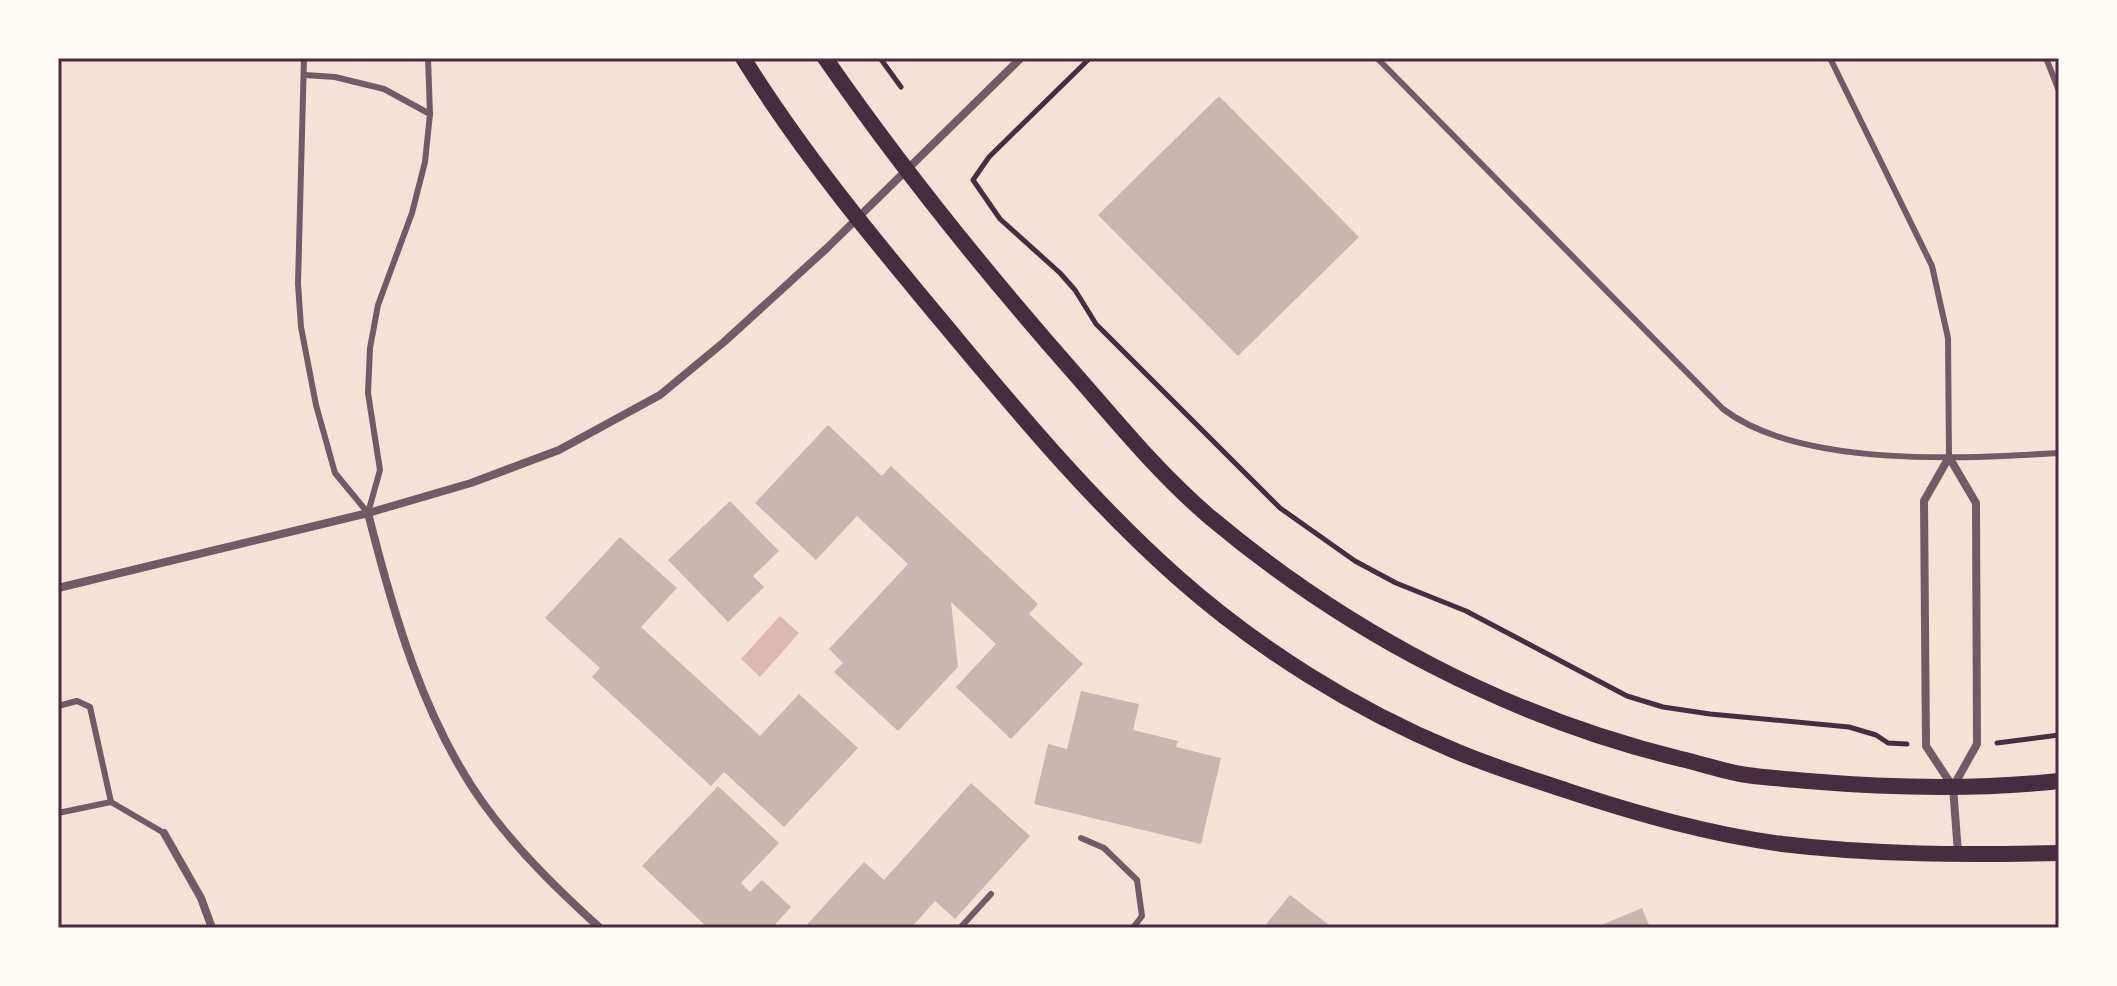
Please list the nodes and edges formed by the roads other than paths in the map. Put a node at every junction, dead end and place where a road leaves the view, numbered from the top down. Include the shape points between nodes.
1 (304, 58) edge
2 (428, 58) edge
3 (743, 58) edge
4 (825, 58) edge
5 (1021, 58) edge
6 (1377, 58) edge
7 (1830, 58) edge
8 (2046, 58) edge
9 (305, 75) junction
10 (2059, 91) edge
11 (430, 114) junction
12 (906, 171) junction
13 (858, 218) junction
14 (2059, 453) edge
15 (1949, 457) junction
16 (368, 513) junction
17 (58, 588) edge
18 (58, 706) edge
19 (2059, 781) edge
20 (1953, 787) junction
21 (111, 802) junction
22 (58, 813) edge
23 (164, 833) joint
24 (1081, 838) dead end
25 (2059, 853) edge
26 (1958, 855) junction
27 (991, 894) dead end
28 (212, 928) edge
29 (600, 928) edge
30 (960, 928) edge
31 (1133, 928) edge

1 - 9 lane
2 - 11 lane
3 - 13 main road
4 - 12 main road
5 - 12 street
6 - 15 lane via 1736,419 1804,445
7 - 15 lane via 1932,266 1948,338
8 - 10 lane
9 - 11 lane via 384,89
9 - 16 lane via 301,327 335,473
11 - 16 lane via 416,200 378,305 370,348 368,393 380,470
12 - 13 street
12 - 20 main road via 1010,301 1138,446 1208,516 1298,587 1397,648 1514,706 1637,748 1747,775
13 - 16 street via 660,395 559,450
13 - 26 main road via 1030,428 1113,517 1251,635 1350,700 1450,749 1655,819 1781,844
14 - 15 lane
15 - 20 street via 1976,503 1977,744
15 - 20 street via 1924,501 1926,746
16 - 17 street
16 - 29 street via 414,666 440,729 482,801 526,857
18 - 21 lane via 77,701 90,707
19 - 20 main road
20 - 26 street
21 - 22 lane
21 - 23 lane
23 - 28 street
24 - 31 lane via 1104,848 1137,880 1142,916
25 - 26 main road
27 - 30 lane

